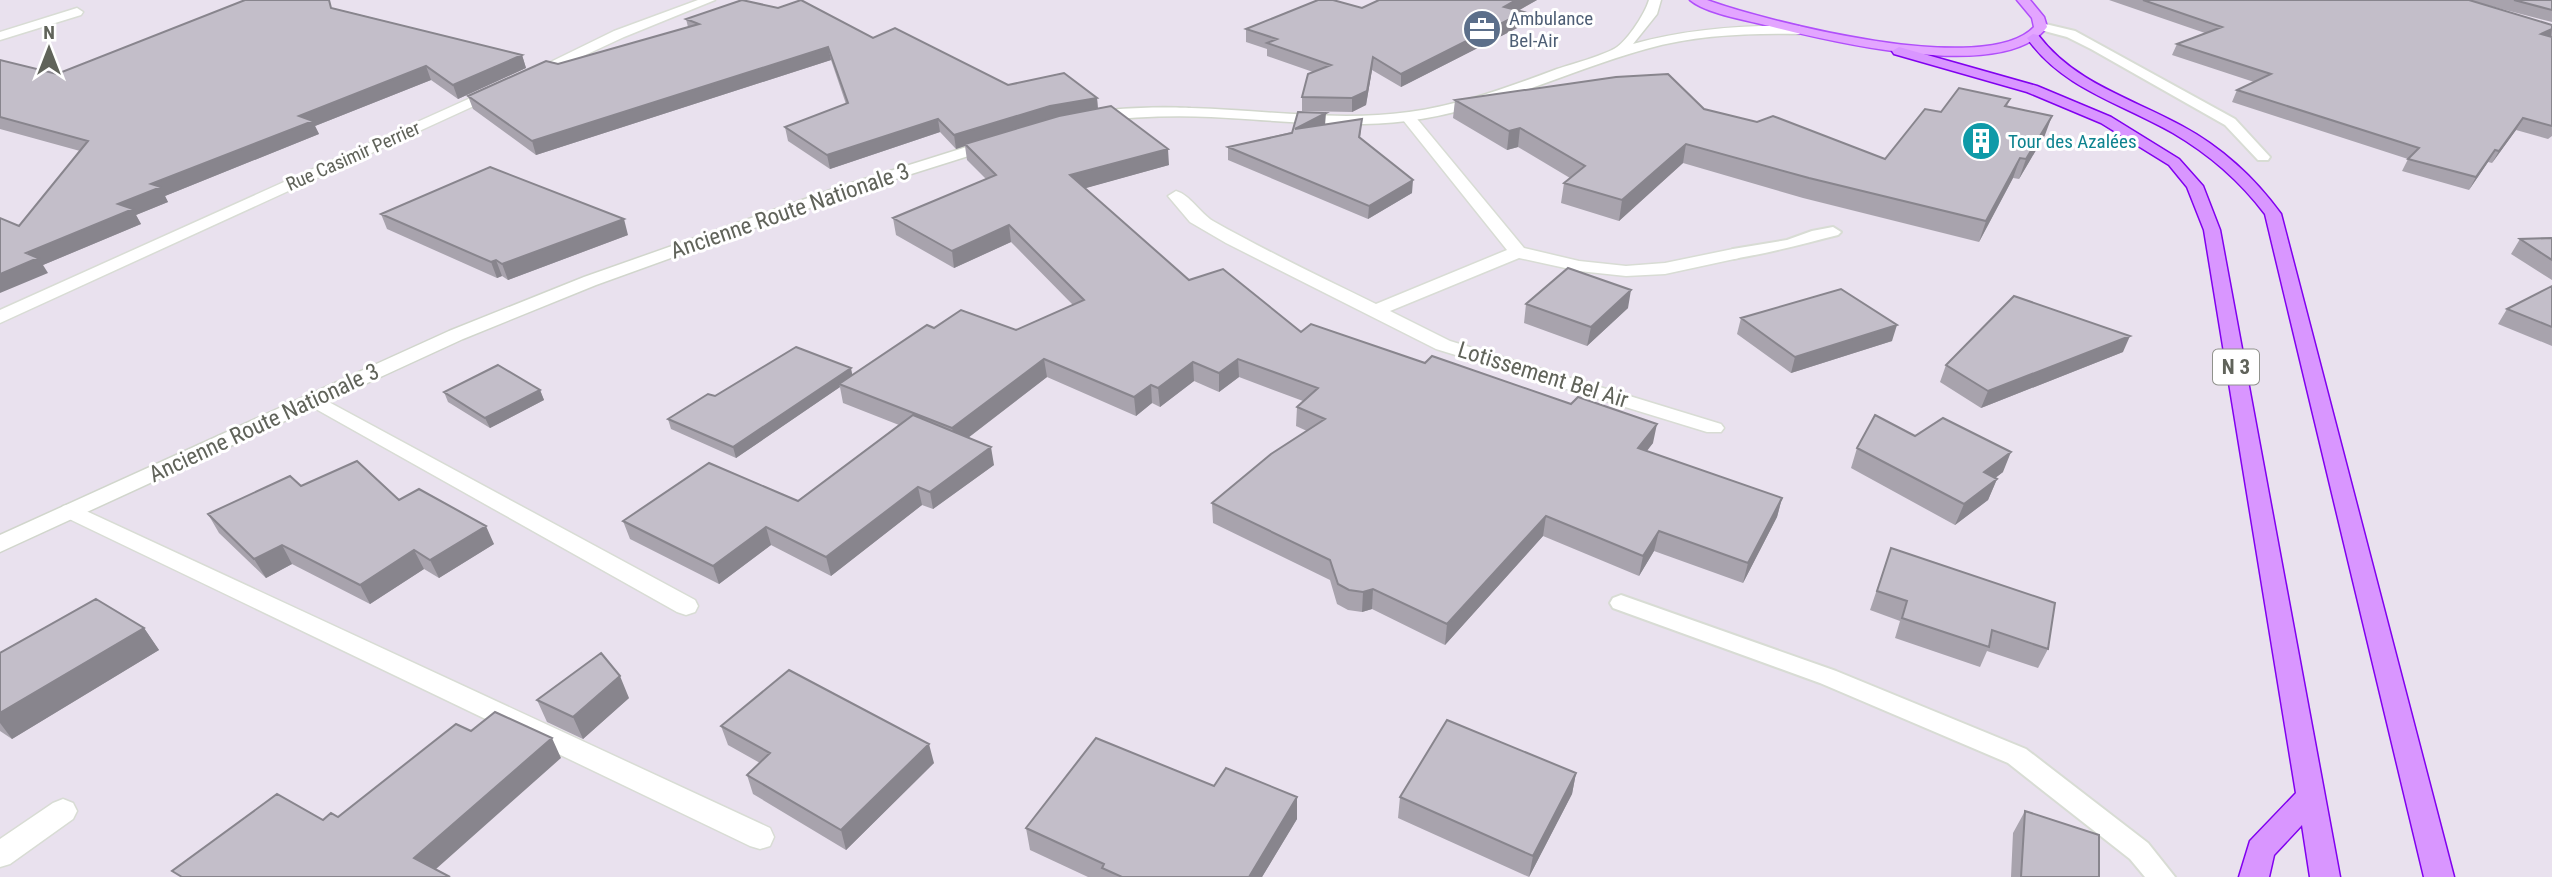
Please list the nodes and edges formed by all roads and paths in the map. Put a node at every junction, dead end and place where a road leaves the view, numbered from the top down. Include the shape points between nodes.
1 (709, 0) edge
2 (1655, 0) edge
3 (1696, 0) edge
4 (2023, 0) edge
5 (77, 12) dead end
6 (1799, 30) junction
7 (2037, 33) junction
8 (0, 36) edge
9 (1621, 51) junction
10 (1899, 51) junction
11 (1408, 117) junction
12 (1082, 119) edge
13 (1006, 140) edge
14 (2263, 157) dead end
15 (1177, 196) dead end
16 (1833, 232) dead end
17 (1518, 252) junction
18 (1733, 254) joint
19 (1377, 310) junction
20 (0, 317) edge
21 (314, 400) junction
22 (1714, 428) dead end
23 (71, 511) junction
24 (0, 544) edge
25 (1621, 603) dead end
26 (686, 606) dead end
27 (2312, 795) junction
28 (63, 811) dead end
29 (760, 837) dead end
30 (0, 855) edge
31 (2161, 877) edge
32 (2254, 877) edge
33 (2325, 877) edge
34 (2439, 877) edge

1 - 20 street, Rue Casimir Perrier via 619,34
2 - 9 street via 1651,14
3 - 6 main road, N 3
4 - 7 main road via 2038,17
5 - 8 street
6 - 9 street via 1708,31
6 - 10 main road, N 3
7 - 10 main road, N 3 via 2005,46
7 - 14 lane via 2071,34 2230,122
7 - 34 highway via 2047,57 2218,157 2273,214
9 - 11 street via 1458,107
10 - 27 highway, N 3 via 2032,89 2106,120 2174,162 2195,186 2212,230
11 - 12 street via 1332,119 1133,111
11 - 17 street
13 - 21 street, Ancienne Route Nationale 3 via 845,190 590,281
15 - 19 street, Lotissement Bel Air via 1196,218 1232,239
16 - 18 lane
17 - 18 street via 1617,271 1664,269
17 - 19 street
19 - 22 street, Lotissement Bel Air via 1444,345
21 - 23 street, Ancienne Route Nationale 3
21 - 26 street
23 - 24 street, Ancienne Route Nationale 3
23 - 29 street
25 - 31 lane via 1828,677 2017,756 2140,851
27 - 32 highway via 2260,850
27 - 33 highway, N 3
28 - 30 street

